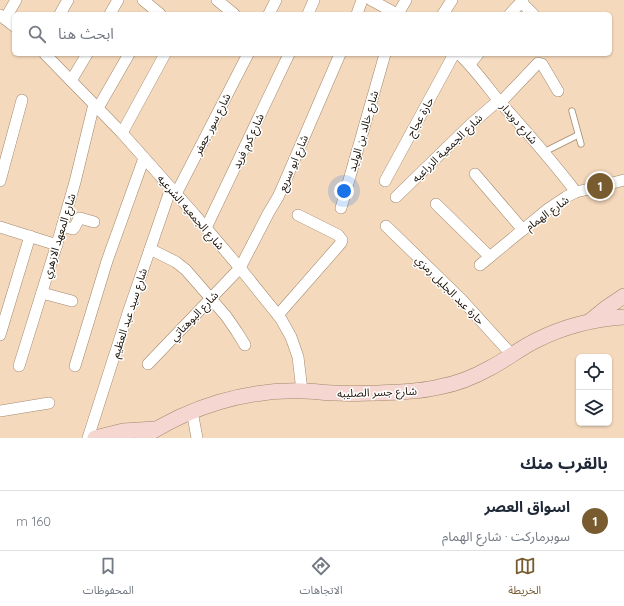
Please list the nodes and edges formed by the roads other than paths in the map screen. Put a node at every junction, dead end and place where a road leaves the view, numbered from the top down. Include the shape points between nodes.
1 (16, 0) edge
2 (68, 0) edge
3 (118, 0) edge
4 (143, 0) edge
5 (217, 0) edge
6 (314, 0) edge
7 (362, 0) edge
8 (371, 0) edge
9 (406, 0) edge
10 (452, 0) edge
11 (522, 1) edge
12 (61, 12) edge
13 (111, 12) edge
14 (156, 12) edge
15 (232, 12) edge
16 (309, 12) edge
17 (357, 12) edge
18 (394, 12) edge
19 (399, 12) edge
20 (444, 12) edge
21 (512, 12) edge
22 (531, 12) edge
23 (2, 17) edge
24 (12, 24) edge
25 (48, 56) edge
26 (86, 56) edge
27 (128, 56) edge
28 (164, 56) edge
29 (247, 56) edge
30 (288, 56) edge
31 (339, 56) edge
32 (384, 56) edge
33 (453, 56) edge
34 (461, 56) edge
35 (476, 56) edge
36 (470, 64) junction
37 (71, 81) junction
38 (558, 92) dead end
39 (22, 100) dead end
40 (500, 101) junction
41 (96, 106) junction
42 (572, 110) dead end
43 (122, 133) junction
44 (578, 135) junction
45 (581, 144) dead end
46 (544, 152) junction
47 (144, 158) junction
48 (475, 174) dead end
49 (624, 180) edge
50 (0, 181) edge
51 (385, 181) dead end
52 (174, 191) junction
53 (576, 192) junction
54 (396, 197) dead end
55 (436, 204) dead end
56 (341, 208) dead end
57 (298, 216) dead end
58 (94, 222) dead end
59 (62, 226) junction
60 (386, 226) dead end
61 (0, 227) edge
62 (206, 228) junction
63 (523, 230) junction
64 (30, 236) junction
65 (57, 245) junction
66 (150, 249) junction
67 (490, 257) junction
68 (480, 265) dead end
69 (240, 268) junction
70 (42, 293) junction
71 (624, 296) edge
72 (211, 298) junction
73 (72, 301) dead end
74 (278, 315) junction
75 (624, 317) edge
76 (590, 322) junction
77 (0, 335) edge
78 (245, 345) dead end
79 (512, 355) junction
80 (148, 364) dead end
81 (19, 366) dead end
82 (75, 366) dead end
83 (302, 391) junction
84 (49, 403) dead end
85 (0, 411) edge
86 (192, 411) junction
87 (156, 429) junction
88 (88, 438) edge
89 (95, 438) edge
90 (142, 438) edge
91 (197, 438) edge

1 - 23 street
2 - 12 street
3 - 13 street
4 - 14 street
5 - 15 street
6 - 16 street
7 - 17 street
8 - 18 street
9 - 19 street
10 - 20 street
11 - 21 street
11 - 22 street
23 - 24 street
25 - 37 street, شارع الجمعيه الشرعيه
26 - 37 street
27 - 41 street, شارع المعهد الازهري
28 - 43 street
29 - 52 street, شارع سور جعفر
30 - 62 street, شارع كرم فريد
31 - 69 street, شارع ابو سريع via 283,186
32 - 56 street, شارع خالد بن الوليد
33 - 51 street, حارة عجاج
34 - 36 street, شارع دويدار
35 - 36 street
36 - 40 street, شارع دويدار
37 - 41 street, شارع الجمعيه الشرعيه
38 - 40 street, شارع الجمعية الزراعيه via 542,64 538,63
39 - 50 street
40 - 46 street, شارع دويدار
40 - 54 street, شارع الجمعية الزراعيه via 470,125
41 - 43 street, شارع الجمعيه الشرعيه
41 - 59 street, شارع المعهد الازهري
42 - 44 lane
43 - 47 street, شارع الجمعيه الشرعيه
44 - 45 lane
44 - 46 lane
46 - 53 street, شارع دويدار
47 - 52 street, شارع الجمعيه الشرعيه
47 - 82 street via 107,261
48 - 63 street
49 - 53 street, شارع الهمام
52 - 62 street, شارع الجمعيه الشرعيه
52 - 66 street, شارع سيد عبد العظيم
53 - 63 street, شارع الهمام via 557,203
55 - 67 street
57 - 74 street via 338,235 342,240
58 - 59 street via 80,218 73,229
59 - 65 street, شارع المعهد الازهري
60 - 79 street, حارة عبد الجليل رمزي via 461,299
61 - 64 street
62 - 69 street, شارع الجمعيه الشرعيه
63 - 67 street, شارع الهمام
64 - 65 street
64 - 77 street
65 - 70 street, شارع المعهد الازهري
66 - 72 street via 181,265
66 - 88 street, شارع سيد عبد العظيم
67 - 68 street, شارع الهمام
69 - 72 street, شارع البوهتاتي
69 - 74 street, شارع الجمعيه الشرعيه
70 - 73 street
70 - 81 street, شارع المعهد الازهري
71 - 76 street, شارع جسر الصليبه
72 - 78 street
72 - 80 street, شارع البوهتاتي
74 - 83 street, شارع الجمعيه الشرعيه via 292,337 298,356
75 - 76 street, شارع جسر الصليبه
76 - 79 street, شارع جسر الصليبه via 536,340
79 - 83 street, شارع جسر الصليبه via 490,369 465,380 413,392
83 - 86 street, شارع جسر الصليبه via 281,391 240,397
84 - 85 street
86 - 87 street, شارع جسر الصليبه
86 - 91 street
87 - 89 street, شارع جسر الصليبه via 123,431
87 - 90 street, شارع جسر الصليبه

